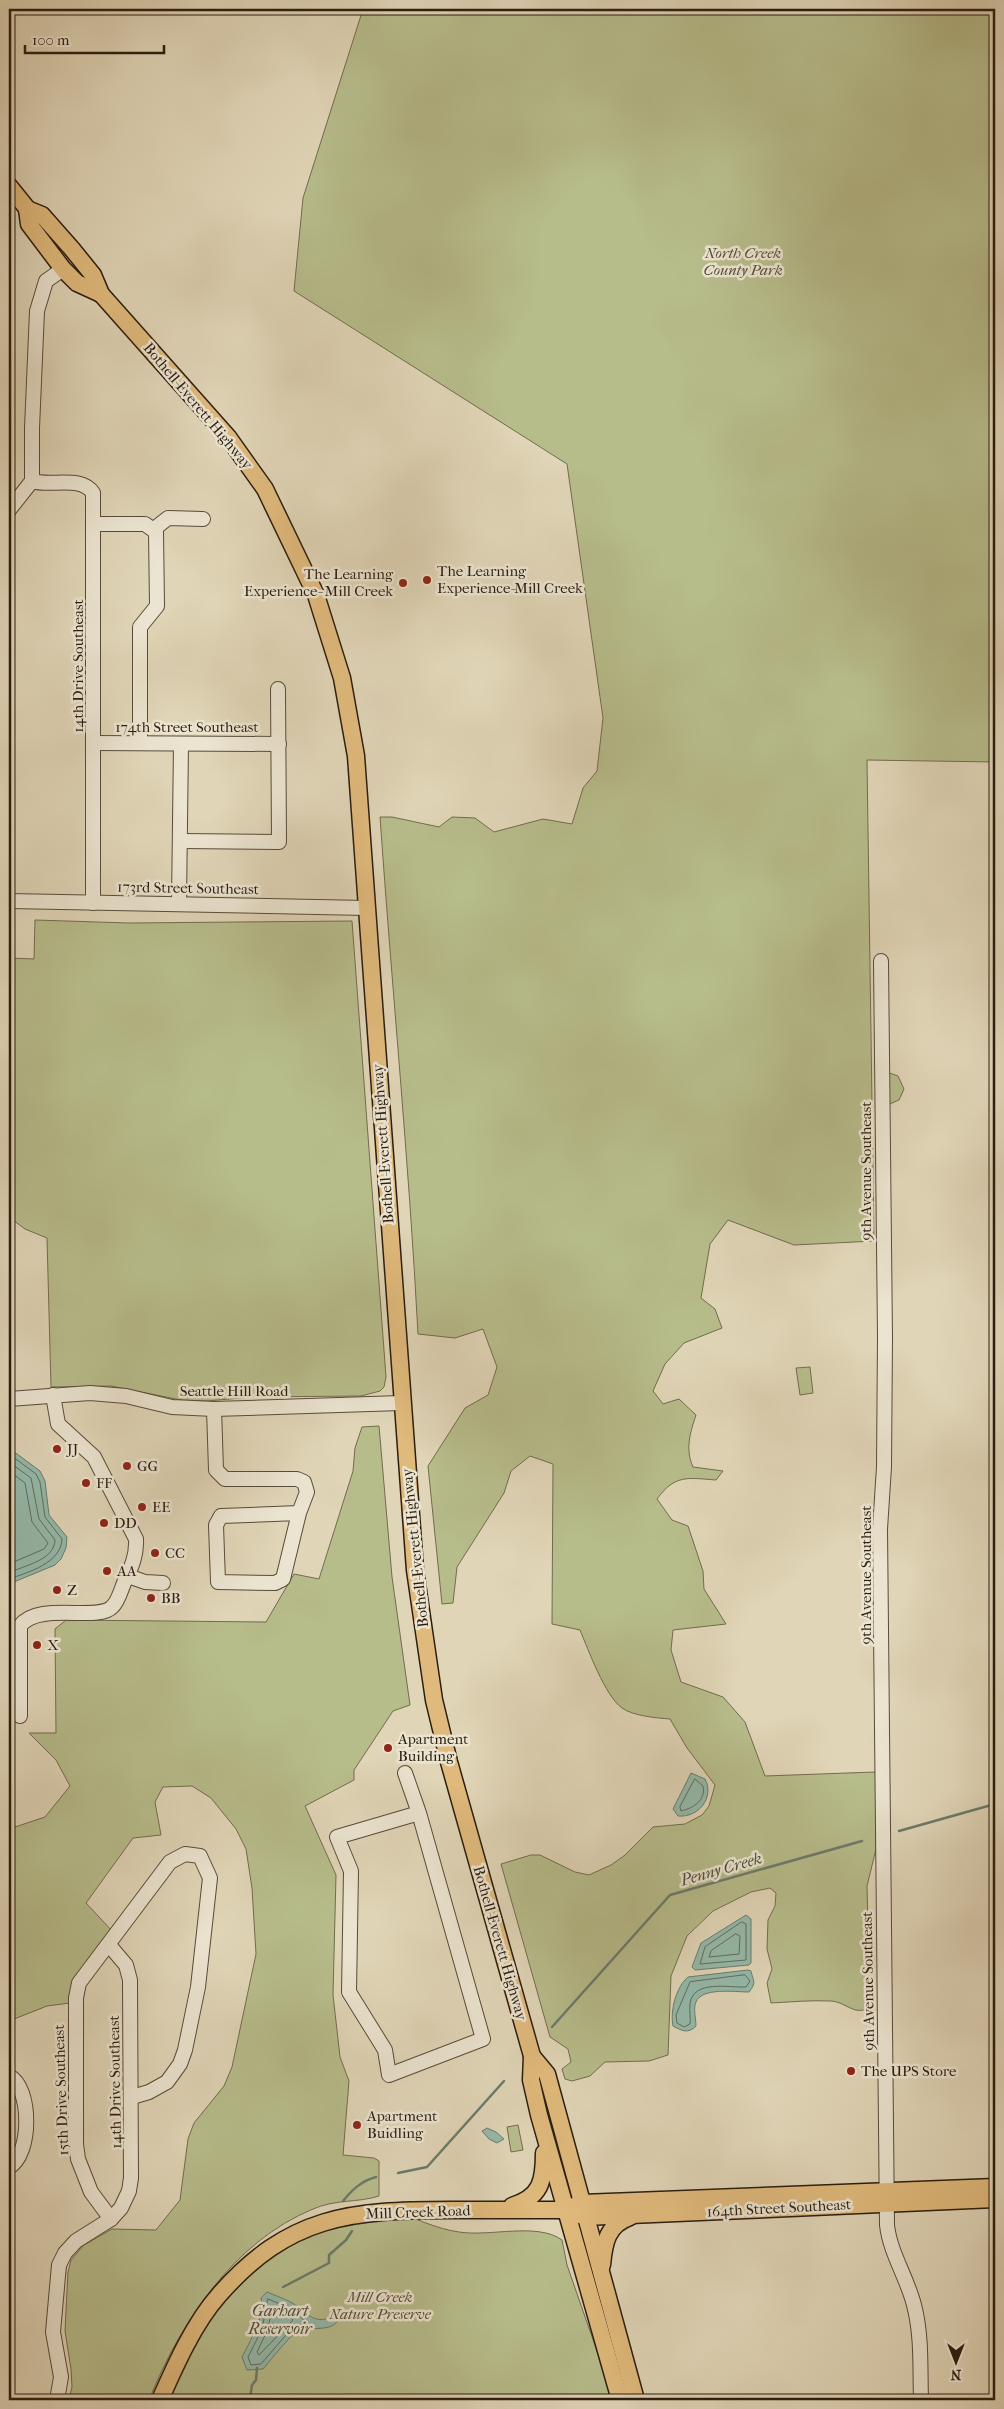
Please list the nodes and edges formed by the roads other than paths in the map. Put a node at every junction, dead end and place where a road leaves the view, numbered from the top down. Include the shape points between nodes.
1 (9, 186) edge
2 (27, 209) junction
3 (63, 268) junction
4 (101, 294) junction
5 (32, 481) junction
6 (9, 510) edge
7 (204, 518) dead end
8 (93, 524) junction
9 (154, 529) junction
10 (278, 689) dead end
11 (94, 743) junction
12 (140, 743) junction
13 (181, 744) junction
14 (279, 744) junction
15 (181, 841) junction
16 (9, 901) edge
17 (93, 903) junction
18 (179, 903) junction
19 (367, 908) junction
20 (881, 961) dead end
21 (53, 1395) junction
22 (9, 1399) edge
23 (401, 1403) junction
24 (214, 1409) junction
25 (299, 1513) junction
26 (128, 1576) junction
27 (163, 1583) dead end
28 (14, 1658) edge
29 (20, 1716) dead end
30 (406, 1772) dead end
31 (419, 1813) junction
32 (109, 1945) junction
33 (532, 2056) junction
34 (9, 2076) edge
35 (132, 2097) junction
36 (544, 2135) junction
37 (9, 2167) edge
38 (995, 2187) edge
39 (888, 2196) junction
40 (995, 2199) edge
41 (490, 2210) junction
42 (564, 2210) junction
43 (584, 2210) junction
44 (640, 2215) junction
45 (111, 2219) junction
46 (601, 2272) junction
47 (57, 2400) edge
48 (160, 2400) edge
49 (620, 2400) edge
50 (636, 2400) edge
51 (921, 2400) edge

1 - 2 main road, Bothell-Everett Highway
2 - 3 main road, Bothell-Everett Highway via 29,224
2 - 4 main road, Bothell-Everett Highway via 42,215 66,242 93,276
3 - 4 main road, Bothell-Everett Highway via 77,283
3 - 5 street via 46,281 37,311
4 - 19 main road, Bothell-Everett Highway via 228,437 265,489 316,595 349,708 356,756
5 - 6 street
5 - 8 street, 14th Drive Southeast via 88,486 93,492
7 - 9 street via 168,518
8 - 9 street via 145,524
8 - 11 street, 14th Drive Southeast
9 - 12 street via 157,606 140,627
10 - 14 street
11 - 12 street, 174th Street Southeast
11 - 17 street, 14th Drive Southeast
12 - 13 street, 174th Street Southeast
13 - 14 street, 174th Street Southeast
13 - 15 street
14 - 15 street via 279,842
15 - 18 street
16 - 17 street, 173rd Street Southeast
17 - 18 street, 173rd Street Southeast
18 - 19 street, 173rd Street Southeast
19 - 23 main road, Bothell-Everett Highway
20 - 39 street, 9th Avenue Southeast via 885,1338 880,1530
21 - 22 street, Seattle Hill Road
21 - 24 street, Seattle Hill Road via 90,1393 126,1396 172,1407
21 - 26 street via 58,1424 94,1457 136,1539 136,1556
23 - 24 street, Seattle Hill Road
23 - 33 main road, Bothell-Everett Highway via 415,1570 434,1700
24 - 25 street via 216,1470 225,1479 297,1479 304,1482 307,1492
25 - 25 street via 283,1579 275,1582 218,1582 216,1526 221,1516
26 - 27 street via 145,1582
26 - 28 street via 113,1607 108,1610 56,1612 23,1621
28 - 29 street
30 - 31 street
31 - 31 street via 483,2038 389,2075 385,2050 348,1992 351,1871 337,1837
32 - 35 street, 14th Drive Southeast via 126,1965 130,1980
32 - 35 street, 15th Drive Southeast via 175,1858 186,1854 200,1856 210,1878 191,2028 182,2057 167,2082
32 - 45 street, 15th Drive Southeast via 78,1984 76,2144 86,2181
33 - 36 main road, Bothell-Everett Highway via 530,2080
33 - 43 main road, Bothell-Everett Highway via 547,2074
34 - 37 street via 20,2086 25,2110 24,2149
35 - 45 street, 14th Drive Southeast via 129,2191
36 - 41 main road via 539,2189 522,2203
36 - 42 main road, Bothell-Everett Highway
38 - 39 main road, 164th Street Southeast
39 - 40 main road, 164th Street Southeast
39 - 43 main road, 164th Street Southeast
39 - 44 main road, 164th Street Southeast
39 - 51 street, 9th Avenue Southeast via 890,2243 917,2318
41 - 42 main road, Mill Creek Road
41 - 48 main road, Mill Creek Road via 393,2210 358,2214 315,2225 280,2241 263,2252 218,2296 192,2335
42 - 43 main road, Mill Creek Road
42 - 49 main road, Bothell-Everett Highway
43 - 44 main road, 164th Street Southeast
43 - 46 main road, Bothell-Everett Highway
44 - 46 main road via 619,2222 609,2233
45 - 47 street via 76,2241 59,2265 53,2332 61,2378
46 - 50 main road, Bothell-Everett Highway

